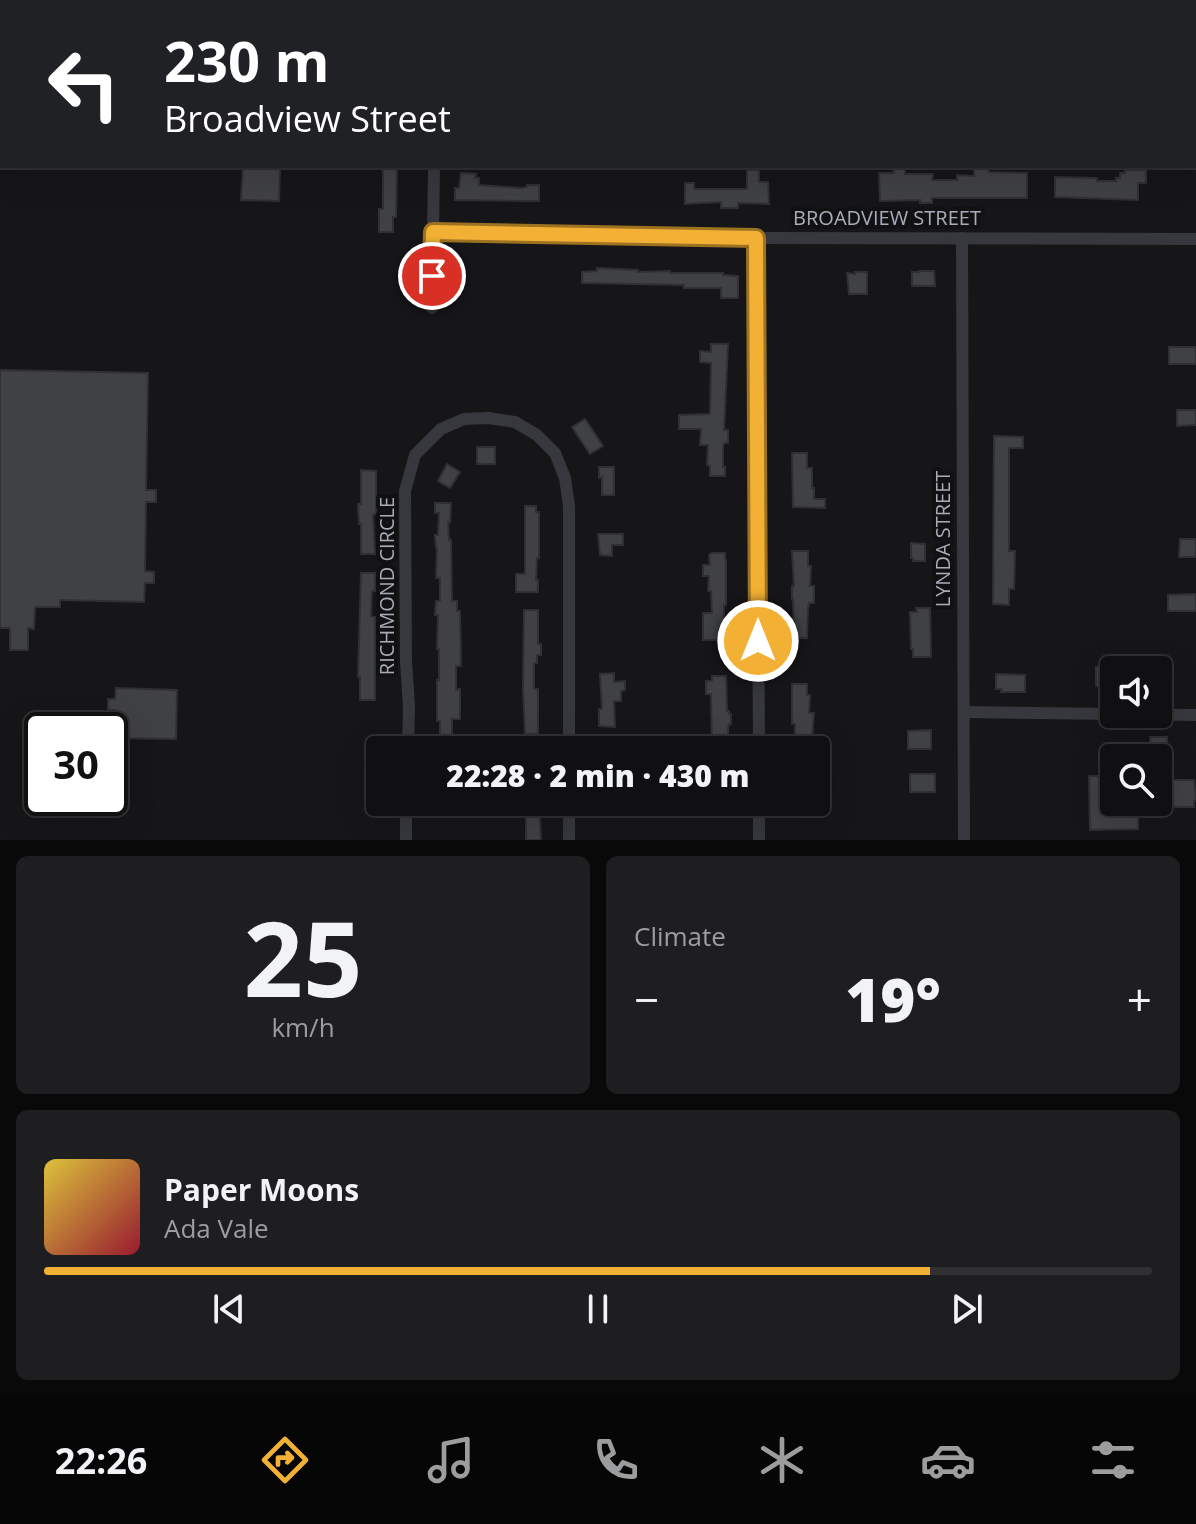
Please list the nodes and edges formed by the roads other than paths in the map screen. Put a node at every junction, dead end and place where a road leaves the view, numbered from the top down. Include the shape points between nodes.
1 (434, 168) edge
2 (433, 232) junction
3 (756, 238) junction
4 (962, 238) junction
5 (1196, 239) edge
6 (432, 308) dead end
7 (964, 712) junction
8 (1196, 715) edge
9 (408, 736) edge
10 (569, 736) edge
11 (759, 736) edge
12 (406, 816) edge
13 (569, 816) edge
14 (759, 816) edge
15 (406, 840) edge
16 (569, 840) edge
17 (759, 840) edge
18 (964, 840) edge

1 - 2 street
2 - 3 street, BROADVIEW STREET
2 - 6 street
3 - 4 street, BROADVIEW STREET
3 - 11 street
4 - 5 street, BROADVIEW STREET
4 - 7 street, LYNDA STREET
7 - 8 street
7 - 18 street, LYNDA STREET
9 - 10 street, RICHMOND CIRCLE via 405,491 415,455 441,429 464,419 488,418 515,422 537,435 555,453 565,478
12 - 15 street
13 - 16 street
14 - 17 street

